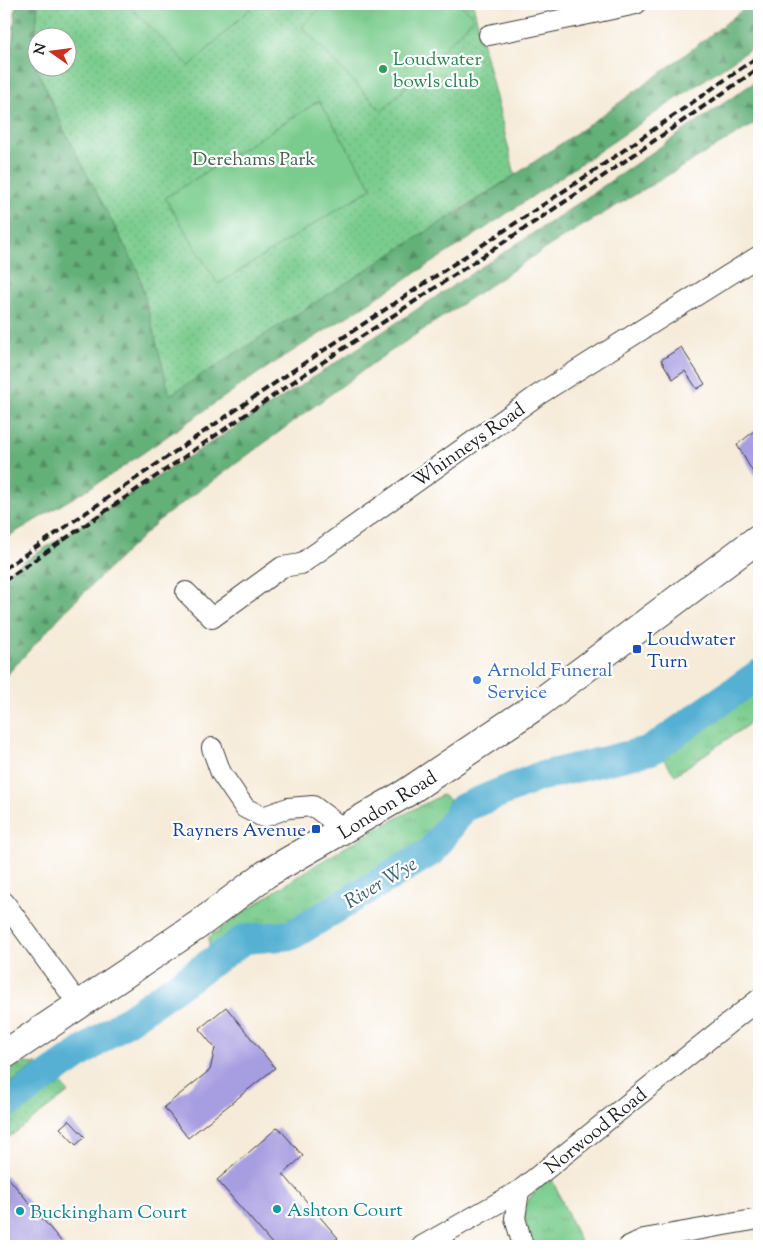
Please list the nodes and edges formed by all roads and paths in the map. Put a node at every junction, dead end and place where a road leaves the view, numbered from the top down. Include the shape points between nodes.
1 (636, 4) edge
2 (489, 35) dead end
3 (759, 256) edge
4 (759, 538) edge
5 (186, 592) dead end
6 (212, 748) dead end
7 (345, 830) junction
8 (4, 902) edge
9 (759, 999) edge
10 (80, 1006) junction
11 (4, 1055) edge
12 (519, 1191) junction
13 (759, 1219) edge
14 (422, 1246) edge
15 (523, 1246) edge
16 (629, 1246) edge

1 - 2 street
3 - 5 street, Whinneys Road via 538,394 301,564 282,567 212,618
4 - 7 main road, London Road via 534,707 406,794
6 - 7 street via 221,773 245,808 263,817 288,808 313,806
7 - 10 main road, London Road via 266,874
8 - 10 street
9 - 12 street, Norwood Road
10 - 11 main road, London Road
12 - 14 street, Norwood Road
12 - 15 street via 515,1218
13 - 16 street via 644,1239

